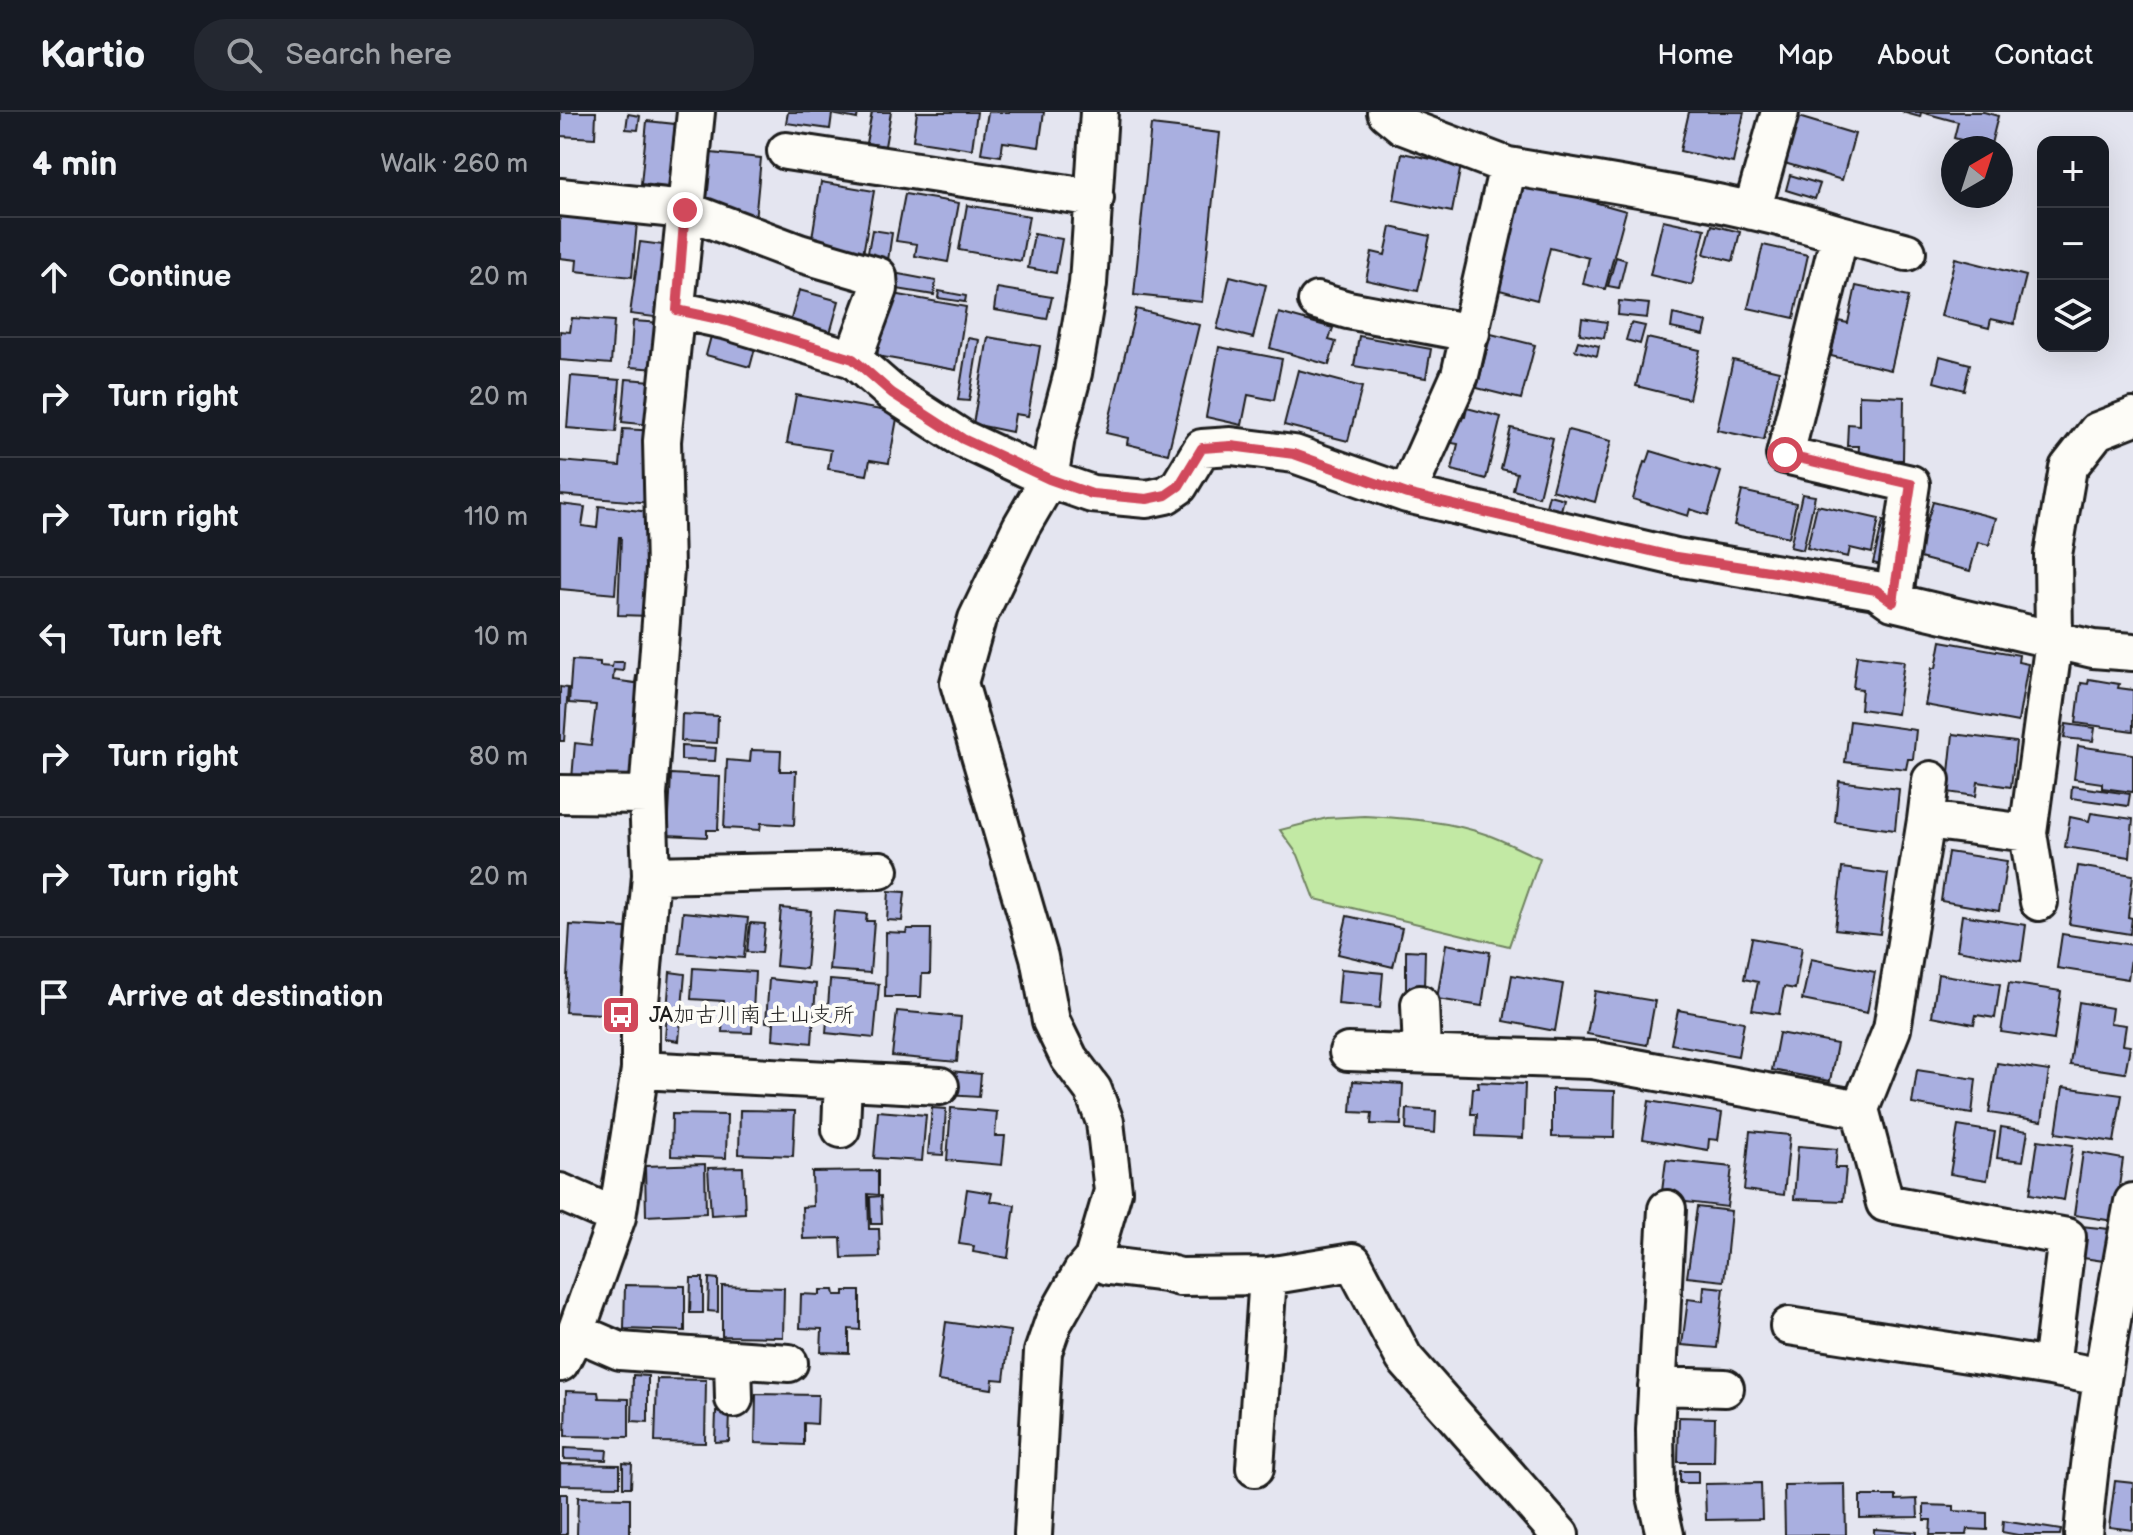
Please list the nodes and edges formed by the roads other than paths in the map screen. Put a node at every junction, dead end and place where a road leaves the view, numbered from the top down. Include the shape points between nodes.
1 (696, 112) edge
2 (1099, 112) edge
3 (1386, 112) edge
4 (1780, 112) edge
5 (786, 151) dead end
6 (1508, 166) junction
7 (560, 197) edge
8 (1095, 198) junction
9 (685, 210) junction
10 (1752, 211) junction
11 (1840, 234) junction
12 (1907, 252) dead end
13 (1317, 301) dead end
14 (677, 310) junction
15 (1471, 333) junction
16 (853, 359) junction
17 (2133, 417) edge
18 (1049, 479) junction
19 (1407, 494) junction
20 (1893, 602) junction
21 (2054, 640) junction
22 (2133, 652) edge
23 (1931, 780) dead end
24 (560, 794) edge
25 (648, 795) junction
26 (1926, 820) junction
27 (2028, 833) junction
28 (880, 870) dead end
29 (651, 875) junction
30 (2039, 902) dead end
31 (1420, 1004) dead end
32 (1348, 1052) dead end
33 (1422, 1053) junction
34 (640, 1070) junction
35 (843, 1080) junction
36 (940, 1086) dead end
37 (1860, 1109) junction
38 (841, 1129) dead end
39 (560, 1192) edge
40 (2133, 1202) edge
41 (1667, 1209) dead end
42 (617, 1217) junction
43 (1093, 1259) junction
44 (1268, 1276) junction
45 (1789, 1326) dead end
46 (568, 1347) edge
47 (733, 1359) junction
48 (789, 1363) dead end
49 (2051, 1367) junction
50 (2101, 1377) junction
51 (1657, 1386) junction
52 (1725, 1388) dead end
53 (734, 1399) dead end
54 (1255, 1468) dead end
55 (1033, 1535) edge
56 (1560, 1535) edge
57 (1665, 1535) edge
58 (2083, 1535) edge

1 - 9 street
2 - 8 street
3 - 6 street via 1403,126
4 - 10 street
5 - 8 street
6 - 10 street
6 - 15 street
7 - 9 street
8 - 18 street via 1088,284
9 - 14 street
9 - 16 street via 878,276 879,289
10 - 11 street
11 - 12 street
11 - 20 street via 1785,455 1911,484
13 - 15 street
14 - 16 street
14 - 25 street via 662,441 665,568
15 - 19 street via 1460,375
16 - 18 street via 892,393 963,439
17 - 21 street via 2097,431 2068,468 2053,555
18 - 19 street via 1092,494 1147,499 1179,486 1202,448 1231,446 1294,454
18 - 43 street via 977,619 959,683 1039,957 1051,1021 1093,1090 1105,1122 1113,1191
19 - 20 street via 1676,557 1876,590
20 - 21 street
21 - 22 street
21 - 27 street
23 - 26 street
24 - 25 street
25 - 29 street
26 - 27 street
26 - 37 street via 1892,1029
27 - 30 street
28 - 29 street
29 - 34 street
31 - 33 street
32 - 33 street
33 - 37 street via 1592,1060
34 - 35 street
34 - 42 street
35 - 36 street
35 - 38 street
37 - 49 street via 1885,1203 2067,1237
39 - 42 street
40 - 50 street
41 - 51 street
42 - 46 street
43 - 44 street via 1180,1277
43 - 55 street via 1053,1323 1043,1352
44 - 54 street
44 - 56 street via 1353,1262 1404,1358
45 - 49 street
46 - 47 street
47 - 48 street
47 - 53 street
49 - 50 street
50 - 58 street
51 - 52 street
51 - 57 street via 1656,1496

